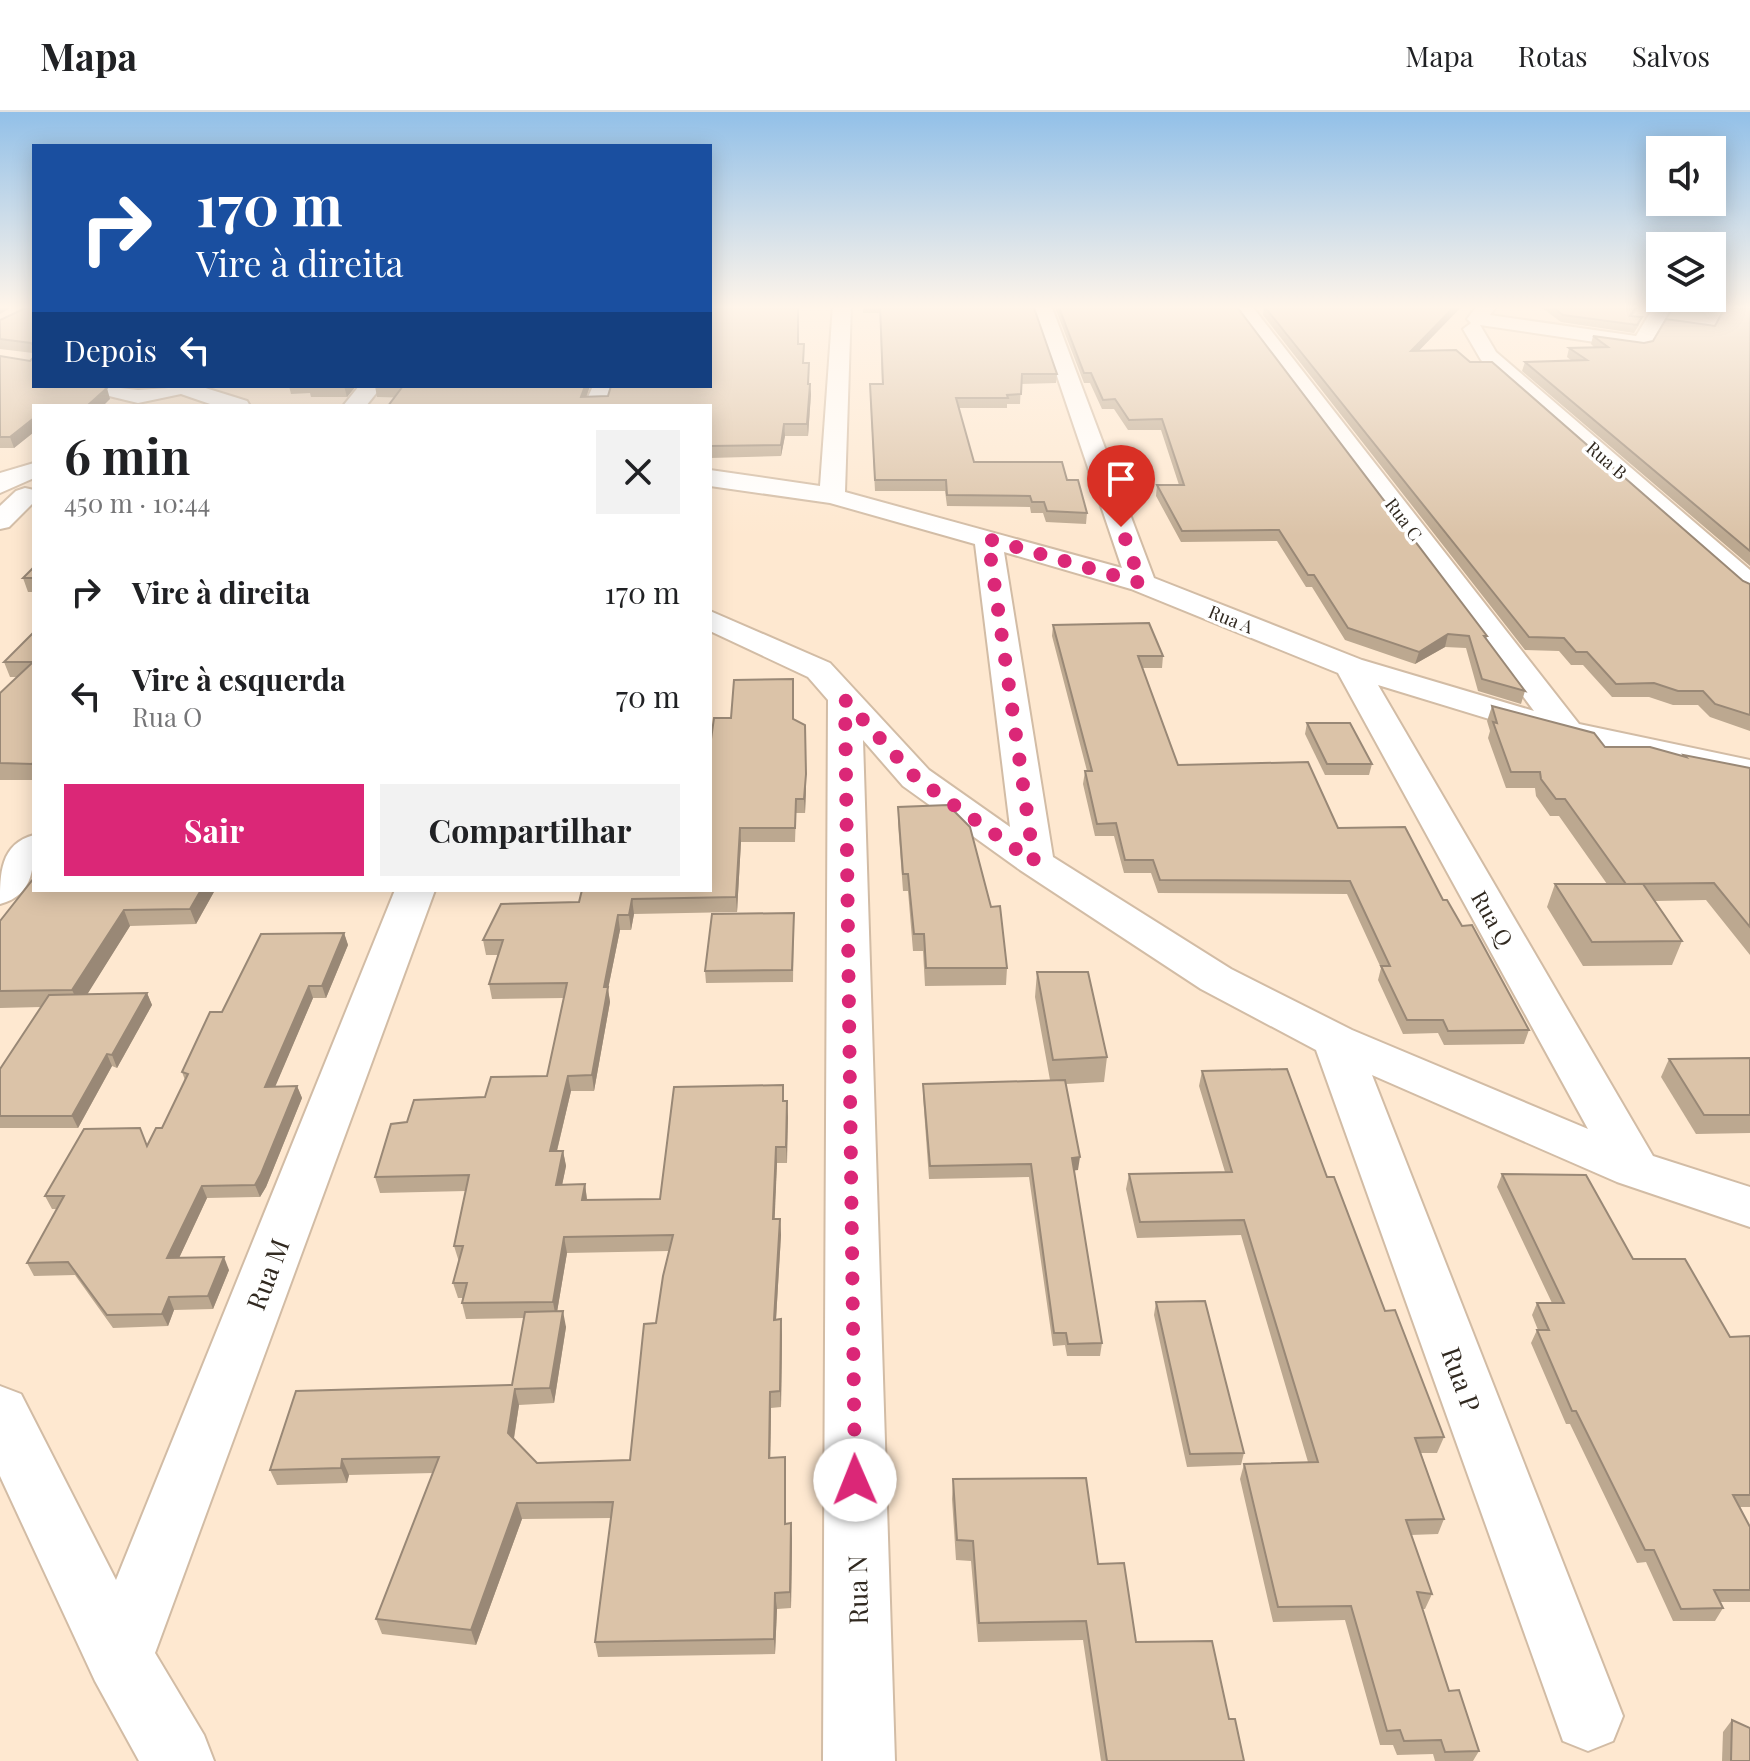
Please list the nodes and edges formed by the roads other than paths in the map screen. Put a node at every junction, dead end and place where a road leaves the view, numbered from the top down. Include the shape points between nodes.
1 (838, 382) edge
2 (1069, 382) edge
3 (1300, 382) edge
4 (1518, 382) edge
5 (114, 388) edge
6 (178, 388) edge
7 (184, 388) edge
8 (369, 388) edge
9 (132, 401) edge
10 (233, 404) edge
11 (356, 404) edge
12 (32, 471) edge
13 (712, 478) edge
14 (8, 489) edge
15 (832, 496) junction
16 (0, 521) edge
17 (988, 539) junction
18 (1141, 583) junction
19 (1750, 585) edge
20 (712, 621) edge
21 (1351, 667) junction
22 (845, 700) junction
23 (1567, 732) junction
24 (1750, 771) edge
25 (32, 850) edge
26 (1034, 862) junction
27 (0, 892) edge
28 (414, 892) edge
29 (1336, 1041) junction
30 (1635, 1169) junction
31 (1750, 1207) edge
32 (0, 1412) edge
33 (119, 1657) junction
34 (1588, 1716) dead end
35 (178, 1761) edge
36 (859, 1761) edge

1 - 15 street
2 - 18 street
3 - 23 street, Rua C
4 - 19 street, Rua B
5 - 9 street
6 - 9 street
7 - 10 street
8 - 11 street
12 - 14 street
13 - 15 street, Rua A
14 - 16 street
15 - 17 street, Rua A
17 - 18 street, Rua A
17 - 26 street
18 - 21 street, Rua A
20 - 22 street via 819,670
21 - 23 street, Rua A
21 - 30 street, Rua Q
22 - 26 street via 916,778
22 - 36 street, Rua N
23 - 24 street, Rua A
25 - 27 street
26 - 29 street via 1216,979
28 - 33 street, Rua M
29 - 30 street
29 - 34 street, Rua P
30 - 31 street
32 - 33 street
33 - 35 street

